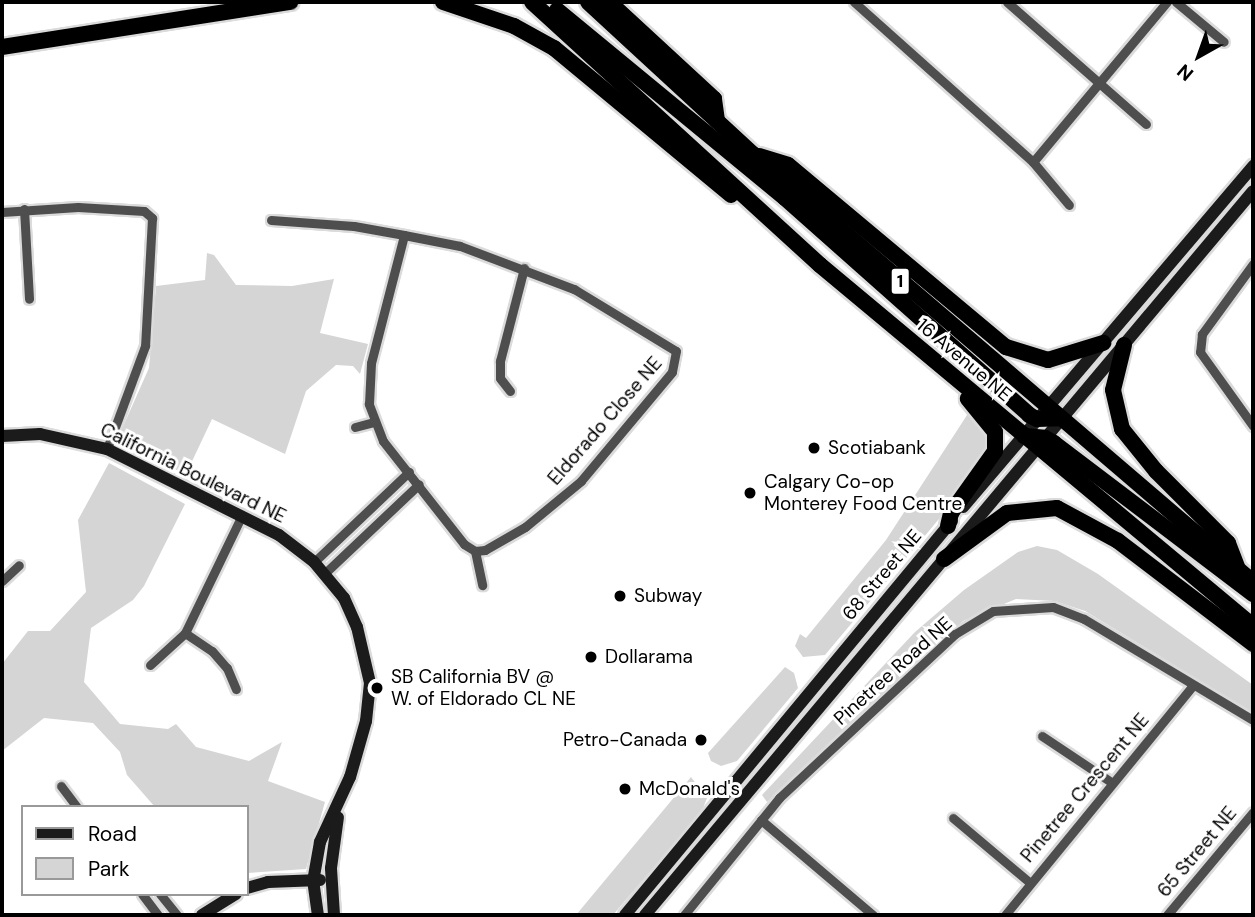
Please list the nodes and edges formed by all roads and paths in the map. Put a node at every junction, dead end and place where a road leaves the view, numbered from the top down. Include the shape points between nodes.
1 (291, 2) edge
2 (443, 2) edge
3 (533, 2) edge
4 (545, 2) edge
5 (588, 2) edge
6 (608, 2) edge
7 (854, 2) edge
8 (1007, 2) edge
9 (1167, 2) edge
10 (1176, 2) edge
11 (1224, 42) dead end
12 (2, 47) edge
13 (1100, 83) junction
14 (717, 121) junction
15 (1146, 124) dead end
16 (753, 154) junction
17 (1033, 162) junction
18 (1253, 166) edge
19 (1253, 191) edge
20 (1069, 205) dead end
21 (24, 209) junction
22 (2, 212) edge
23 (271, 220) dead end
24 (782, 229) junction
25 (404, 235) junction
26 (1253, 264) edge
27 (524, 268) junction
28 (29, 299) dead end
29 (1103, 343) junction
30 (1125, 345) junction
31 (954, 380) junction
32 (510, 391) dead end
33 (1042, 413) junction
34 (1061, 418) junction
35 (374, 422) junction
36 (1253, 426) edge
37 (355, 427) dead end
38 (2, 436) edge
39 (1024, 436) junction
40 (1041, 443) junction
41 (107, 449) junction
42 (410, 472) junction
43 (419, 484) junction
44 (241, 517) junction
45 (948, 526) junction
46 (475, 551) junction
47 (944, 559) junction
48 (314, 562) junction
49 (19, 565) dead end
50 (1237, 569) junction
51 (325, 573) junction
52 (2, 581) edge
53 (1253, 582) edge
54 (482, 585) dead end
55 (1253, 594) edge
56 (1253, 626) edge
57 (185, 632) junction
58 (1253, 644) edge
59 (150, 665) dead end
60 (1193, 685) junction
61 (236, 690) dead end
62 (1253, 720) edge
63 (1042, 736) dead end
64 (1111, 782) junction
65 (61, 786) dead end
66 (342, 800) junction
67 (75, 805) edge
68 (1253, 812) edge
69 (953, 818) dead end
70 (761, 820) junction
71 (313, 880) junction
72 (331, 880) junction
73 (1029, 882) junction
74 (248, 888) edge
75 (144, 896) edge
76 (162, 896) edge
77 (233, 896) edge
78 (158, 915) edge
79 (177, 915) edge
80 (202, 915) edge
81 (318, 915) edge
82 (334, 915) edge
83 (625, 915) edge
84 (645, 915) edge
85 (684, 915) edge
86 (873, 915) edge
87 (1005, 915) edge
88 (1167, 915) edge

1 - 12 highway
2 - 24 highway via 514,26 554,48 744,207
3 - 24 highway, 16 Avenue NE / 1
4 - 33 highway via 676,105
5 - 14 highway, 16 Avenue NE / 1
6 - 14 highway via 714,99
7 - 17 street
8 - 13 street
9 - 13 street
10 - 11 street
13 - 15 street
13 - 17 street
14 - 16 highway, 16 Avenue NE / 1
16 - 29 highway via 788,165 1006,347 1048,360
16 - 33 highway, 16 Avenue NE / 1
17 - 20 street
18 - 29 main road, 68 Street NE
19 - 30 main road, 68 Street NE
21 - 22 street
21 - 28 street
21 - 41 street via 144,211 152,218 145,346
23 - 25 street, Eldorado Close NE
24 - 31 highway, 16 Avenue NE / 1
25 - 27 street, Eldorado Close NE via 460,246
25 - 35 street via 371,363 369,404
26 - 36 street via 1202,334 1200,352
27 - 32 street via 500,361 500,378
27 - 46 street, Eldorado Close NE via 574,289 655,336 676,351 677,364 560,501 496,544
29 - 33 main road, 68 Street NE
30 - 34 main road, 68 Street NE
30 - 50 highway via 1113,390 1122,429 1148,464 1228,543
31 - 39 highway, 16 Avenue NE / 1
31 - 45 highway via 996,438 992,460 951,513
33 - 34 highway
33 - 39 main road, 68 Street NE
34 - 40 main road, 68 Street NE
34 - 50 highway
35 - 37 street
35 - 42 street via 383,441
38 - 41 main road, California Boulevard NE via 40,434
39 - 40 highway
39 - 45 main road, 68 Street NE
40 - 47 main road, 68 Street NE
40 - 55 highway
40 - 56 highway
41 - 44 main road, California Boulevard NE
42 - 43 street
42 - 48 street
43 - 46 street via 464,544
43 - 51 street
44 - 48 main road, California Boulevard NE via 279,535
44 - 57 street
45 - 83 main road, 68 Street NE
46 - 54 street
47 - 58 highway via 1007,513 1057,508 1118,541
47 - 84 main road, 68 Street NE
48 - 51 main road, California Boulevard NE
49 - 52 street
50 - 53 highway
51 - 66 main road, California Boulevard NE via 344,598 357,627 370,683 366,721
57 - 59 street
57 - 61 street via 227,667
60 - 62 street, Pinetree Road NE
60 - 64 street, Pinetree Crescent NE
60 - 70 street, Pinetree Road NE via 1084,618 1053,607 993,611 955,634
63 - 64 street
64 - 73 street, Pinetree Crescent NE
65 - 67 street
66 - 71 main road, California Boulevard NE via 320,842
66 - 72 main road, California Boulevard NE
68 - 88 street, 65 Street NE
69 - 73 street
70 - 85 street, Pinetree Road NE
70 - 86 street
71 - 72 main road
71 - 74 main road
71 - 81 main road, California Boulevard NE
72 - 82 main road, California Boulevard NE
73 - 87 street, Pinetree Crescent NE
75 - 78 street
76 - 79 street
77 - 80 main road

